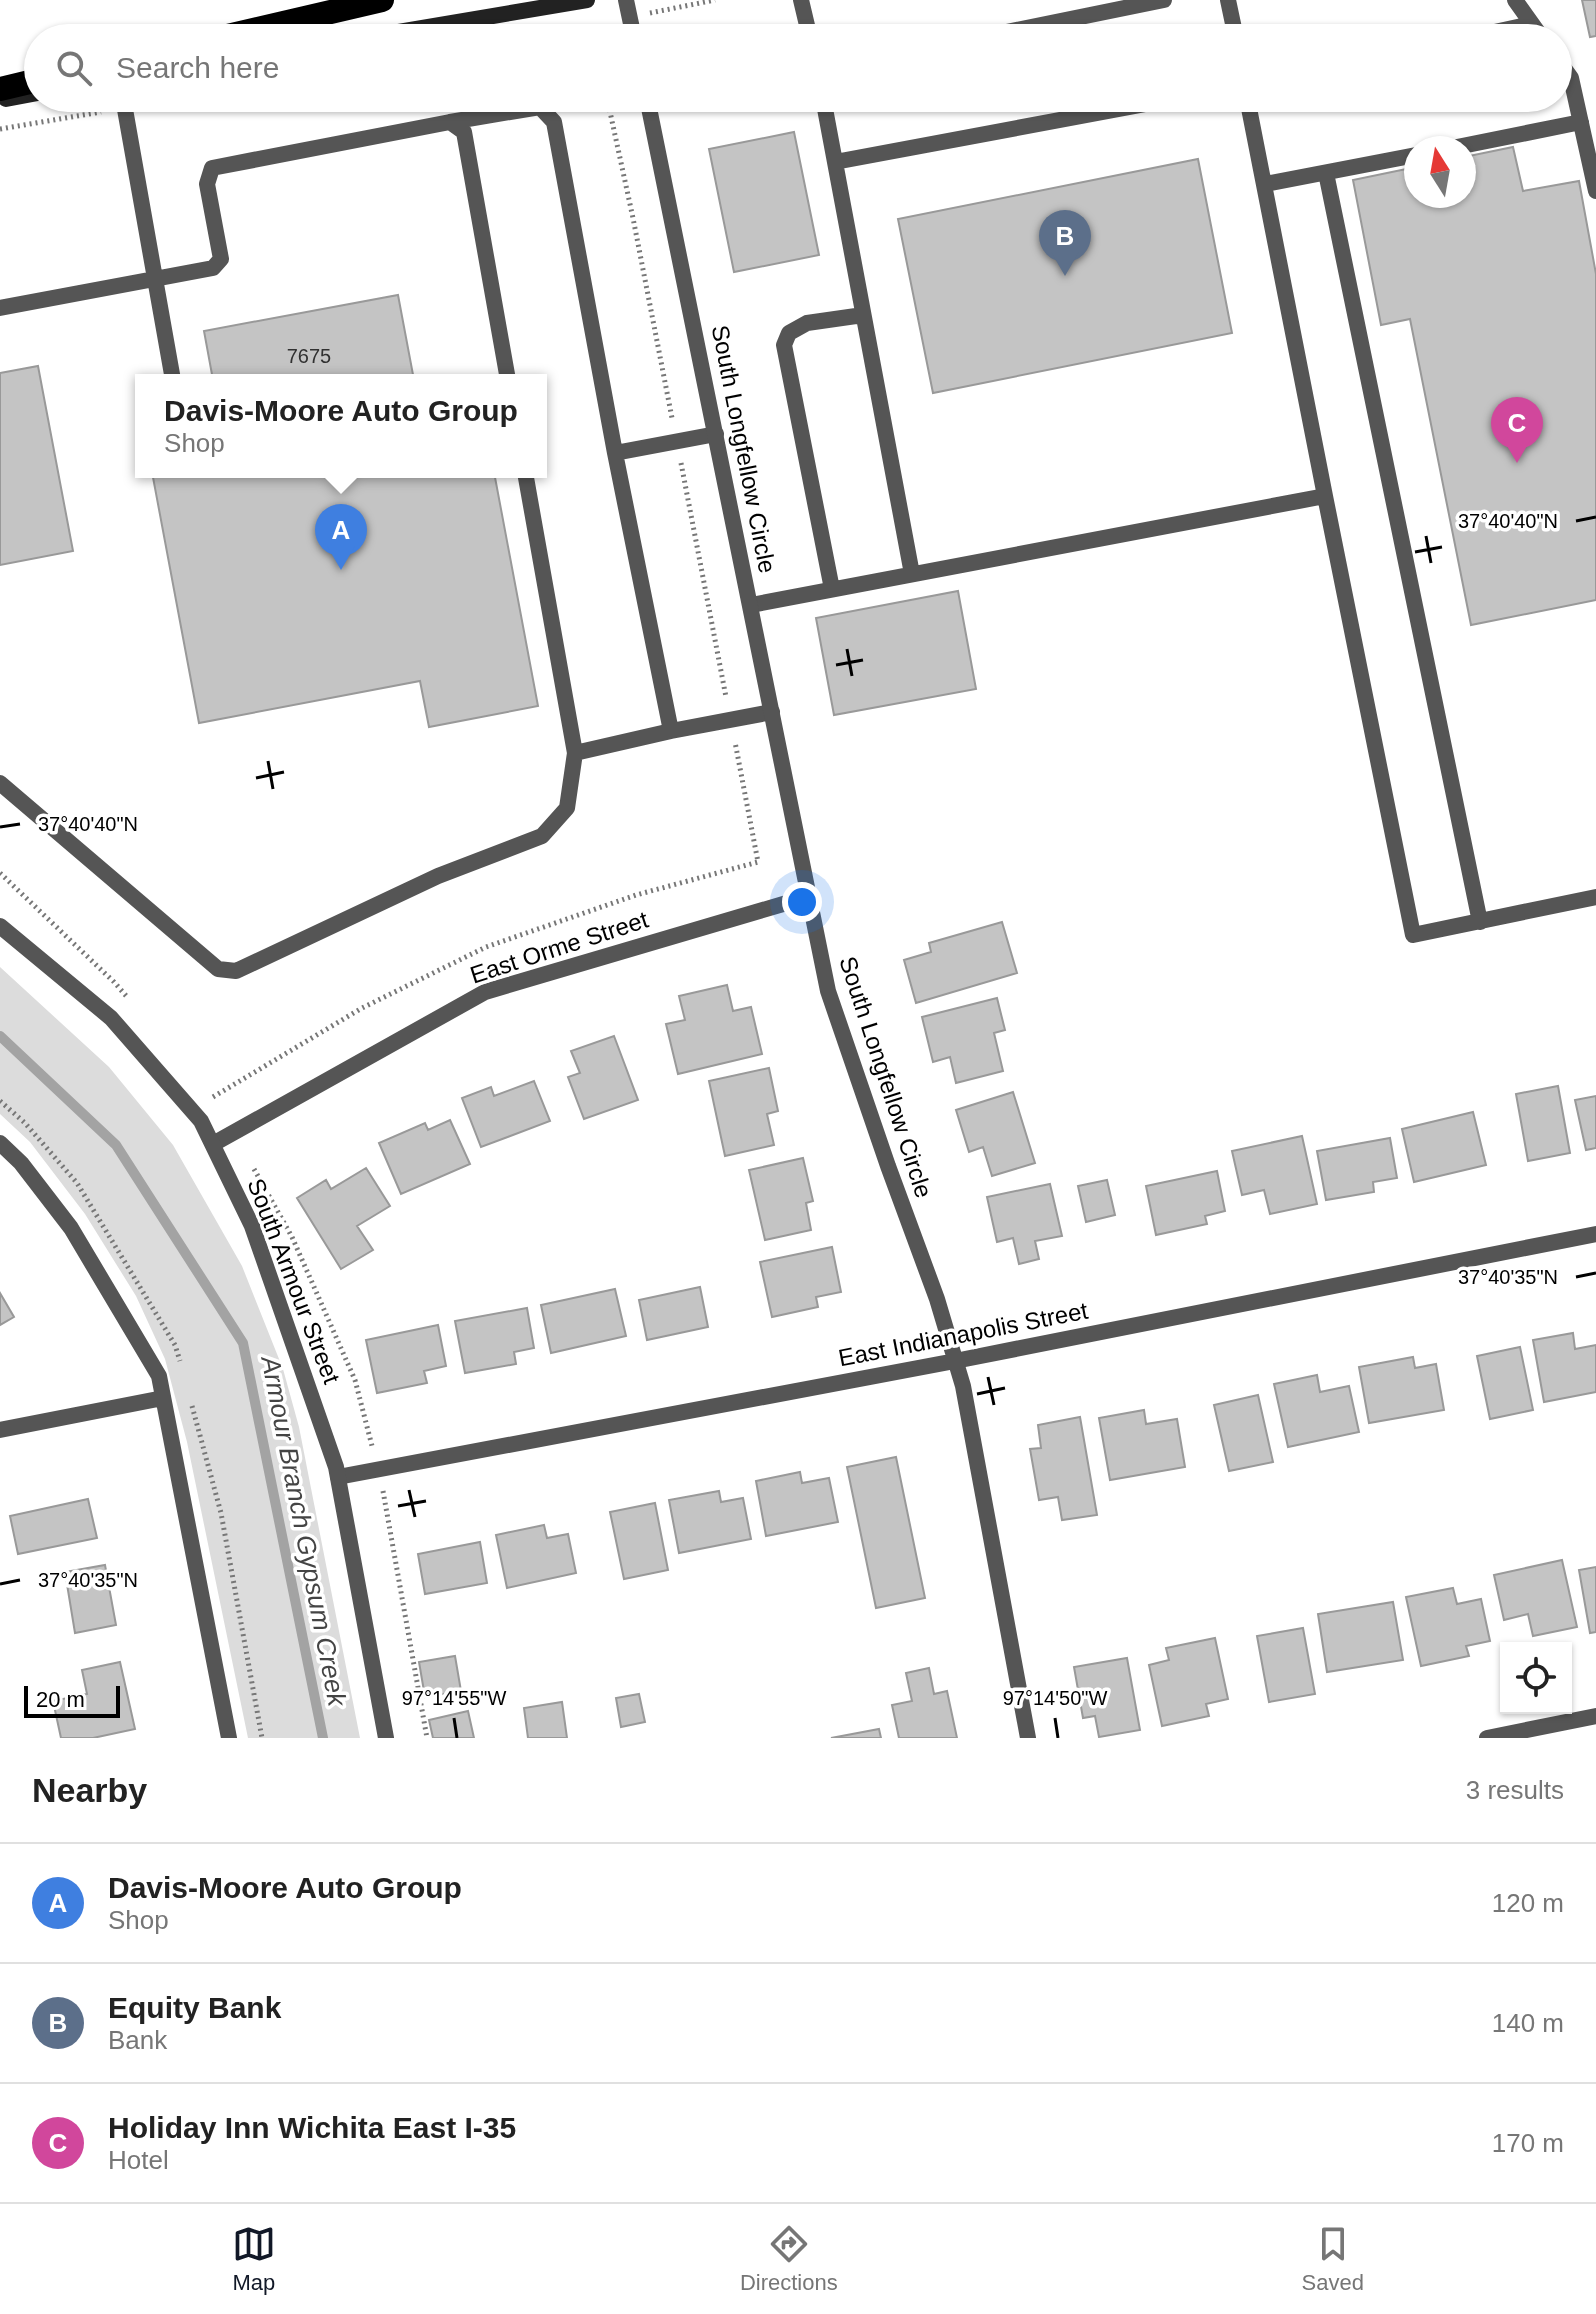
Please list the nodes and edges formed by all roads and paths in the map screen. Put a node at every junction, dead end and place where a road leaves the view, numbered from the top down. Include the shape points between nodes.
1 (382, 0) edge
2 (587, 0) edge
3 (626, 0) edge
4 (801, 0) edge
5 (1164, 0) edge
6 (1228, 0) edge
7 (1515, 0) edge
8 (279, 24) edge
9 (446, 24) edge
10 (631, 24) edge
11 (807, 24) edge
12 (1046, 24) edge
13 (1233, 24) edge
14 (1532, 24) edge
15 (1572, 82) edge
16 (24, 83) edge
17 (0, 89) edge
18 (24, 96) edge
19 (0, 100) edge
20 (81, 112) edge
21 (126, 112) edge
22 (510, 112) edge
23 (545, 112) edge
24 (610, 112) edge
25 (649, 112) edge
26 (826, 112) edge
27 (1103, 112) edge
28 (1250, 112) edge
29 (450, 122) junction
30 (1581, 122) junction
31 (0, 129) edge
32 (1476, 143) edge
33 (1404, 157) edge
34 (835, 162) junction
35 (1326, 173) junction
36 (1265, 184) junction
37 (1596, 191) edge
38 (155, 280) junction
39 (0, 308) edge
40 (863, 315) junction
41 (172, 374) edge
42 (507, 374) edge
43 (716, 434) junction
44 (677, 441) junction
45 (615, 453) junction
46 (526, 478) edge
47 (1325, 496) junction
48 (912, 574) junction
49 (832, 589) junction
50 (751, 605) junction
51 (772, 712) junction
52 (731, 720) junction
53 (671, 731) junction
54 (575, 753) junction
55 (0, 783) edge
56 (807, 897) junction
57 (1596, 897) edge
58 (1480, 922) junction
59 (0, 926) edge
60 (213, 1097) dead end
61 (0, 1143) edge
62 (213, 1144) junction
63 (1596, 1234) edge
64 (955, 1361) junction
65 (163, 1398) junction
66 (0, 1430) edge
67 (338, 1477) junction
68 (1596, 1716) edge
69 (229, 1738) edge
70 (386, 1738) edge
71 (1028, 1738) edge
72 (1487, 1738) edge

1 - 8 highway
2 - 9 main road
3 - 10 street
4 - 11 street
5 - 12 street
6 - 13 street
7 - 14 street
15 - 30 street
16 - 17 highway
18 - 19 main road
20 - 31 path
21 - 38 street
22 - 29 street
23 - 45 street via 554,122
24 - 44 path
25 - 43 street, South Longfellow Circle
26 - 34 street
27 - 34 street
28 - 36 street
29 - 38 street via 212,168 207,184 221,259 213,268
29 - 42 street via 464,132
30 - 32 street
30 - 37 street
33 - 35 street
34 - 40 street
35 - 36 street
35 - 58 street
36 - 47 street
38 - 39 street
38 - 41 street
40 - 48 street
40 - 49 street via 807,323 789,333 784,345
43 - 44 street
43 - 50 street, South Longfellow Circle
44 - 45 street
44 - 52 path
45 - 53 street
46 - 54 street
47 - 48 street
47 - 58 street via 1413,935
48 - 49 street
49 - 50 street
50 - 51 street, South Longfellow Circle
51 - 52 street
51 - 56 street, South Longfellow Circle
52 - 53 street
52 - 60 path via 758,862 636,895 486,947 362,1008
53 - 54 street
54 - 55 street via 567,808 542,836 438,876 236,971 218,969
56 - 62 street, East Orme Street via 485,992
56 - 64 street, South Longfellow Circle via 828,991
57 - 58 street
59 - 62 street, South Armour Street via 111,1018 201,1121
61 - 65 street via 71,1228 159,1376
62 - 67 street, South Armour Street via 252,1226
63 - 64 street, East Indianapolis Street
64 - 67 street, East Indianapolis Street
64 - 71 street, South Longfellow Circle
65 - 66 street
65 - 69 street
67 - 70 street, South Armour Street
68 - 72 street

